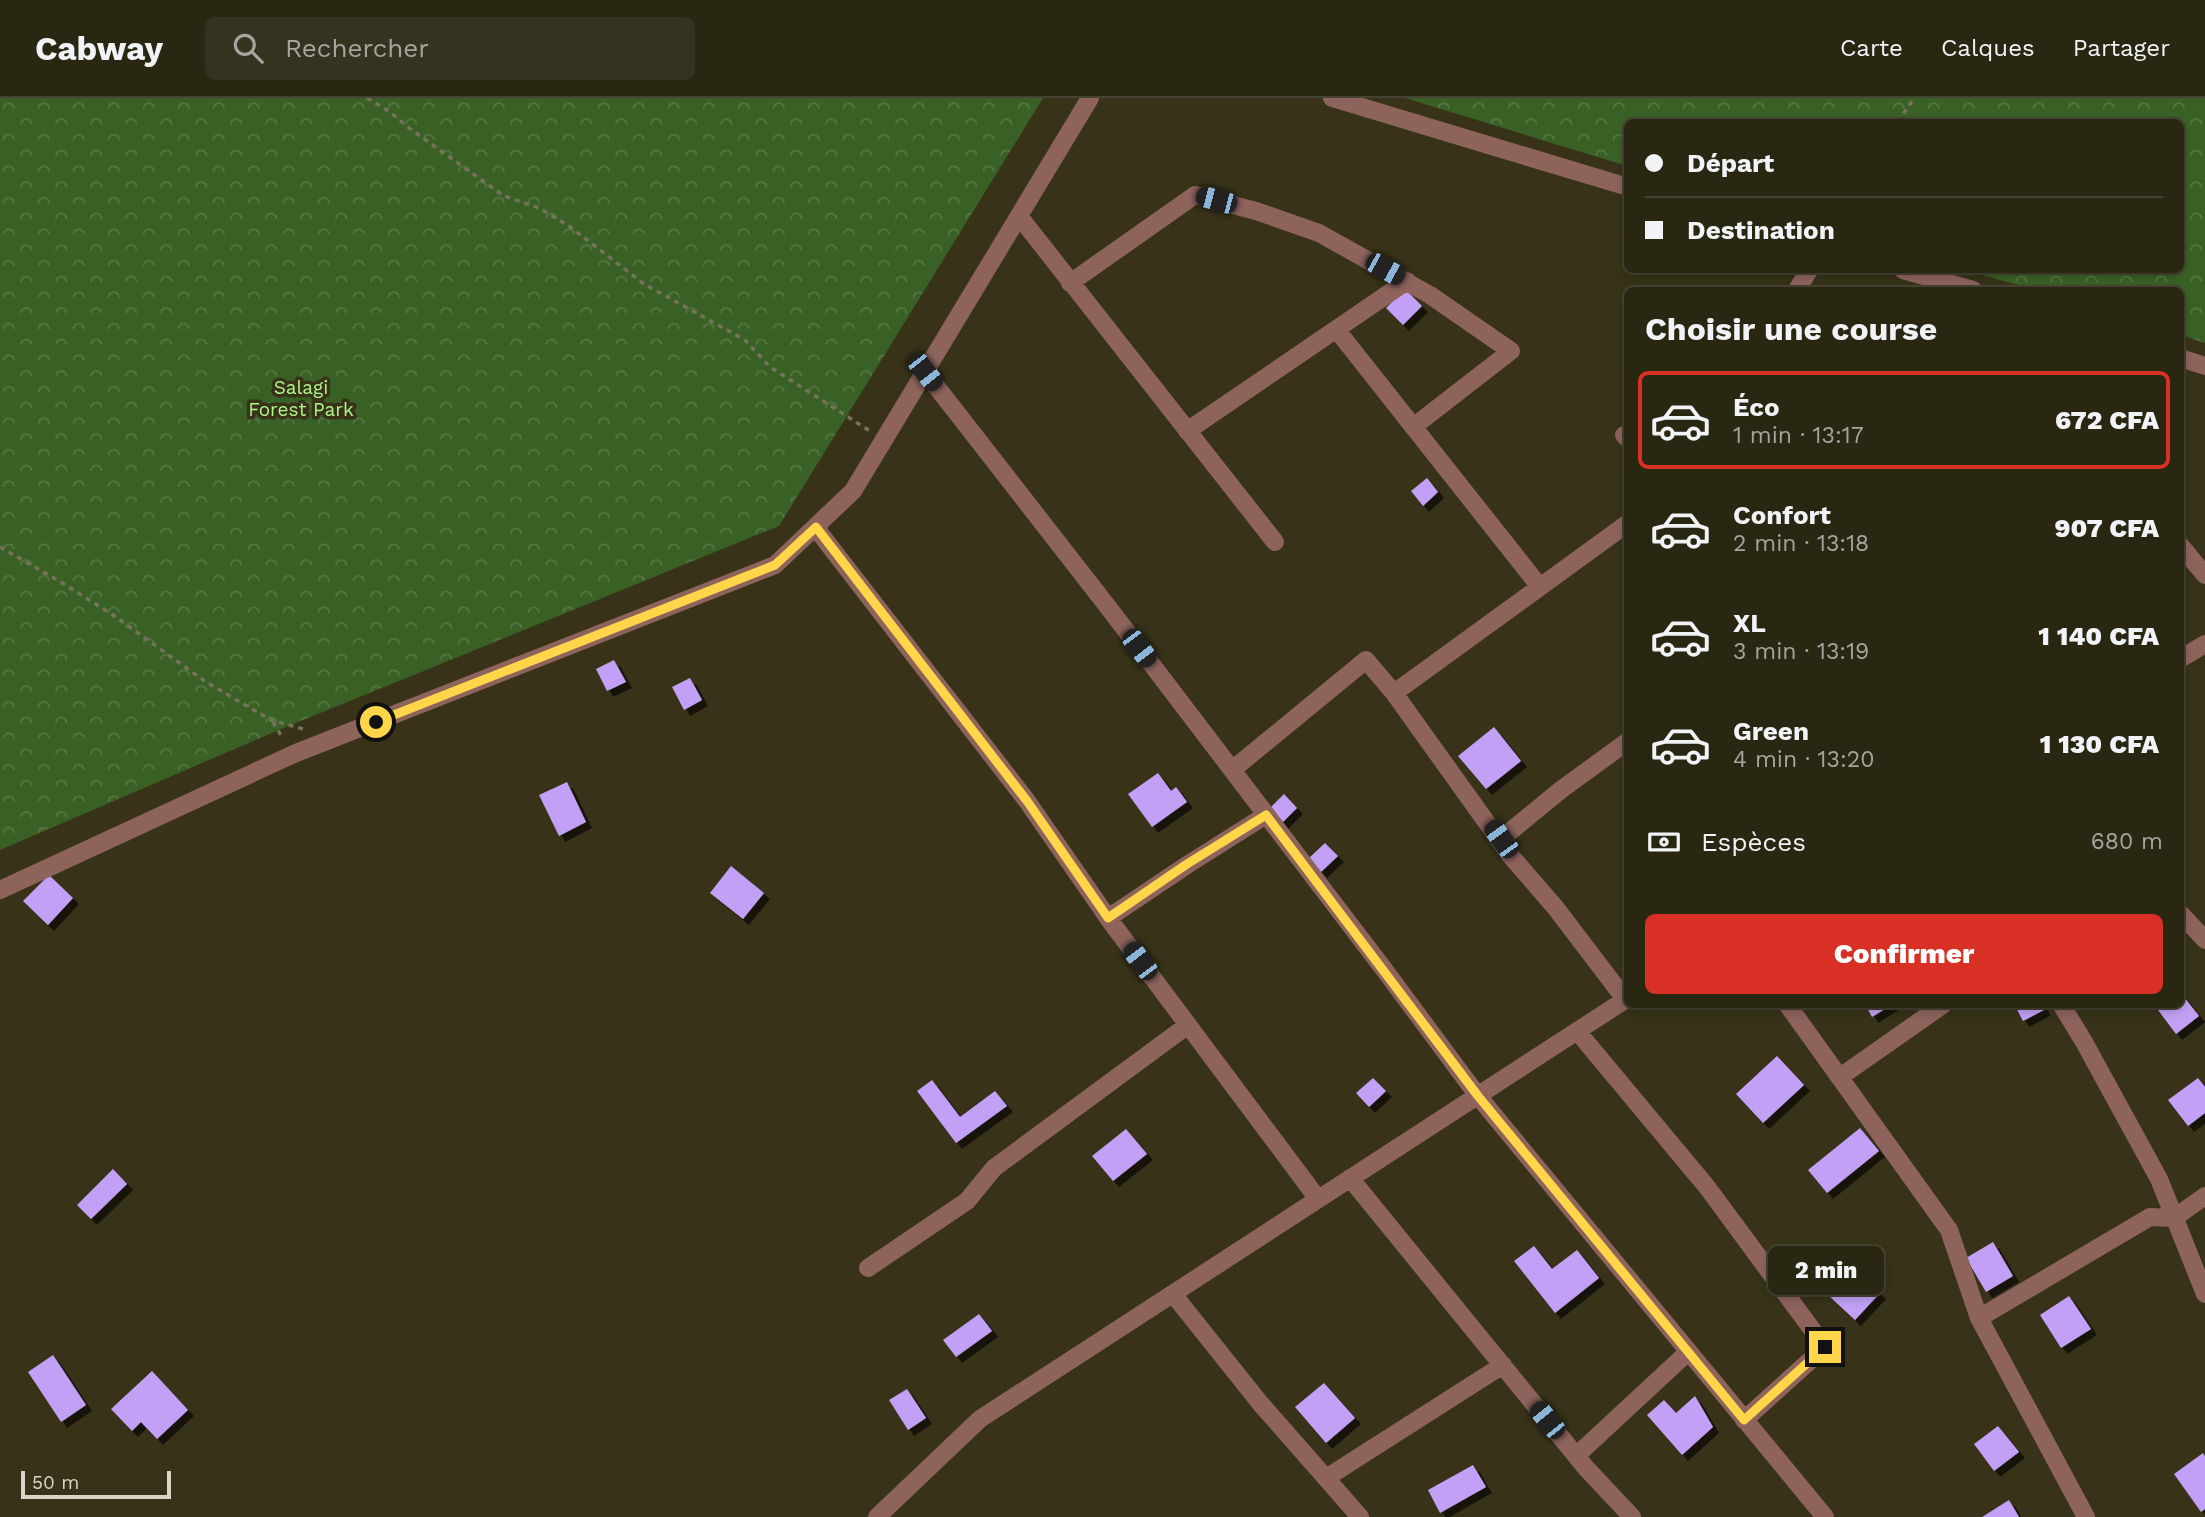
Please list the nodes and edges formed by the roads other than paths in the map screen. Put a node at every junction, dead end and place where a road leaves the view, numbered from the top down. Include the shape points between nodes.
1 (1090, 98) edge
2 (1332, 98) edge
3 (1624, 186) edge
4 (1019, 216) junction
5 (1913, 273) edge
6 (1406, 281) junction
7 (1070, 283) junction
8 (1961, 287) edge
9 (1336, 329) junction
10 (2184, 359) edge
11 (2205, 366) edge
12 (925, 372) junction
13 (1413, 426) junction
14 (1187, 431) junction
15 (1624, 526) edge
16 (816, 527) junction
17 (1275, 542) dead end
18 (2184, 550) edge
19 (2205, 575) edge
20 (1540, 587) junction
21 (2205, 644) edge
22 (2184, 657) edge
23 (1394, 693) junction
24 (1624, 744) edge
25 (1231, 770) junction
26 (1266, 815) junction
27 (1501, 839) junction
28 (0, 890) edge
29 (2184, 917) edge
30 (1108, 918) junction
31 (2205, 940) edge
32 (1624, 996) edge
33 (1624, 1000) edge
34 (1790, 1008) edge
35 (1938, 1008) edge
36 (2063, 1008) edge
37 (1188, 1025) junction
38 (1577, 1031) junction
39 (1840, 1077) junction
40 (1478, 1096) junction
41 (1350, 1178) junction
42 (2205, 1196) edge
43 (1318, 1199) junction
44 (2174, 1218) junction
45 (868, 1268) dead end
46 (1173, 1294) junction
47 (2205, 1294) edge
48 (1979, 1318) junction
49 (1688, 1352) junction
50 (1503, 1365) junction
51 (1744, 1420) junction
52 (1576, 1456) junction
53 (1326, 1478) junction
54 (877, 1517) edge
55 (1360, 1517) edge
56 (1632, 1517) edge
57 (1825, 1517) edge
58 (2085, 1517) edge

1 - 4 street
2 - 3 street
4 - 7 street
4 - 12 street
5 - 8 street
6 - 7 street via 1319,233 1195,195
6 - 9 street
6 - 13 street via 1511,351
7 - 14 street
9 - 13 street
9 - 14 street
10 - 11 street
12 - 16 street via 853,491
12 - 25 street
13 - 20 street
14 - 17 street
15 - 20 street
16 - 28 street via 775,565 296,753
16 - 30 street via 1027,801
18 - 19 street
20 - 23 street
21 - 22 street
23 - 25 street via 1366,660
23 - 27 street
24 - 27 street
25 - 26 street
26 - 30 street
26 - 40 street
27 - 32 street
29 - 31 street
30 - 37 street
33 - 38 street
34 - 39 street
35 - 39 street
36 - 44 street via 2159,1179
37 - 43 street
37 - 45 street via 994,1168 967,1201
38 - 40 street
38 - 51 street via 1707,1187 1825,1347
39 - 48 street via 1949,1230
40 - 41 street
40 - 49 street
41 - 43 street
41 - 50 street
42 - 44 street
43 - 46 street
44 - 47 street
44 - 48 street via 2150,1217
46 - 53 street
46 - 54 street via 980,1419
48 - 58 street
49 - 51 street
49 - 52 street
50 - 52 street
50 - 53 street
51 - 57 street
52 - 56 street
53 - 55 street

